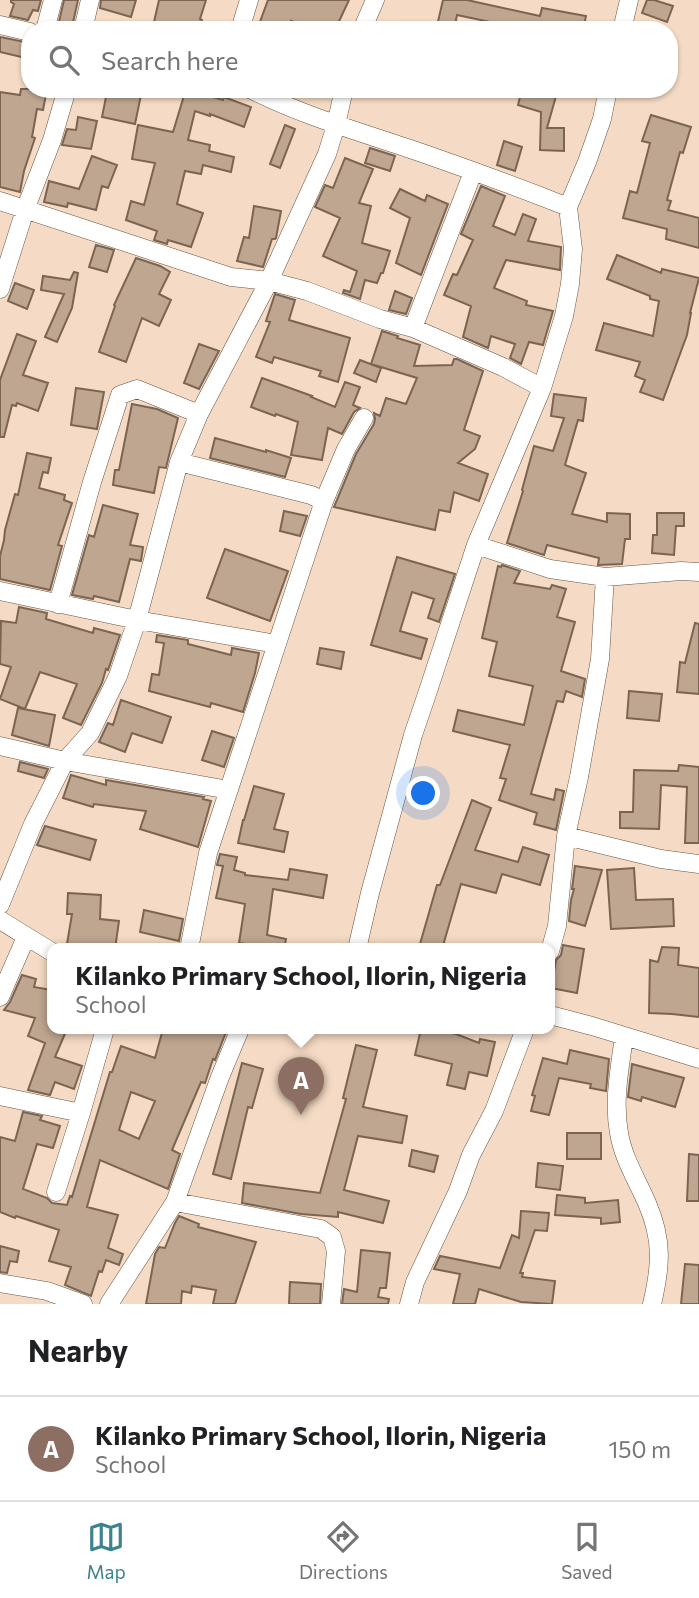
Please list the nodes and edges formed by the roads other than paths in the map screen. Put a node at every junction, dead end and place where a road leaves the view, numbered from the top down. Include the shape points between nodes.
1 (53, 0) edge
2 (90, 0) edge
3 (249, 0) edge
4 (375, 0) edge
5 (629, 0) edge
6 (47, 21) edge
7 (85, 21) edge
8 (243, 21) edge
9 (366, 21) edge
10 (624, 21) edge
11 (0, 25) edge
12 (21, 30) edge
13 (64, 98) edge
14 (272, 98) edge
15 (342, 98) edge
16 (606, 98) edge
17 (336, 125) junction
18 (473, 172) junction
19 (0, 201) edge
20 (568, 207) junction
21 (25, 210) junction
22 (269, 281) junction
23 (0, 289) edge
24 (413, 328) junction
25 (542, 388) junction
26 (199, 414) junction
27 (364, 418) dead end
28 (179, 462) junction
29 (324, 500) junction
30 (476, 545) junction
31 (699, 572) edge
32 (604, 577) junction
33 (0, 592) edge
34 (58, 604) junction
35 (137, 620) junction
36 (277, 643) junction
37 (0, 746) edge
38 (65, 761) junction
39 (229, 790) junction
40 (566, 836) junction
41 (699, 864) edge
42 (0, 905) edge
43 (0, 920) edge
44 (26, 937) junction
45 (190, 943) edge
46 (358, 943) edge
47 (552, 943) edge
48 (47, 949) edge
49 (0, 997) edge
50 (555, 1016) edge
51 (104, 1034) edge
52 (238, 1034) edge
53 (523, 1034) edge
54 (624, 1035) junction
55 (699, 1059) edge
56 (0, 1096) edge
57 (81, 1113) junction
58 (56, 1192) dead end
59 (175, 1202) junction
60 (0, 1283) edge
61 (83, 1304) edge
62 (109, 1304) edge
63 (331, 1304) edge
64 (408, 1304) edge
65 (652, 1304) edge

1 - 6 street
2 - 7 street
3 - 8 street
4 - 9 street
5 - 10 street
11 - 12 street
13 - 21 street
14 - 17 street
15 - 17 street
16 - 20 street
17 - 18 street
17 - 22 street
18 - 20 street
18 - 24 street
19 - 21 street
20 - 25 street via 573,249 570,284
21 - 22 street via 231,277
21 - 23 street
22 - 24 street
22 - 26 street
24 - 25 street
25 - 30 street
26 - 28 street
26 - 34 street via 137,389 120,395
27 - 29 street
28 - 29 street
28 - 35 street
29 - 36 street
30 - 32 street via 550,569
30 - 46 street via 413,735
31 - 32 street
32 - 40 street via 600,659
33 - 34 street
34 - 35 street
35 - 36 street
35 - 38 street via 118,676 90,733
36 - 39 street
37 - 38 street
38 - 39 street
38 - 42 street
39 - 45 street via 208,853
40 - 41 street
40 - 47 street
43 - 44 street
44 - 48 street
44 - 49 street
50 - 54 street
51 - 57 street
52 - 59 street
53 - 64 street
54 - 55 street
54 - 65 street via 615,1103 619,1135 656,1230 659,1270
56 - 57 street
57 - 58 street
59 - 62 street
59 - 63 street via 321,1229 332,1237 336,1251
60 - 61 street via 47,1291

